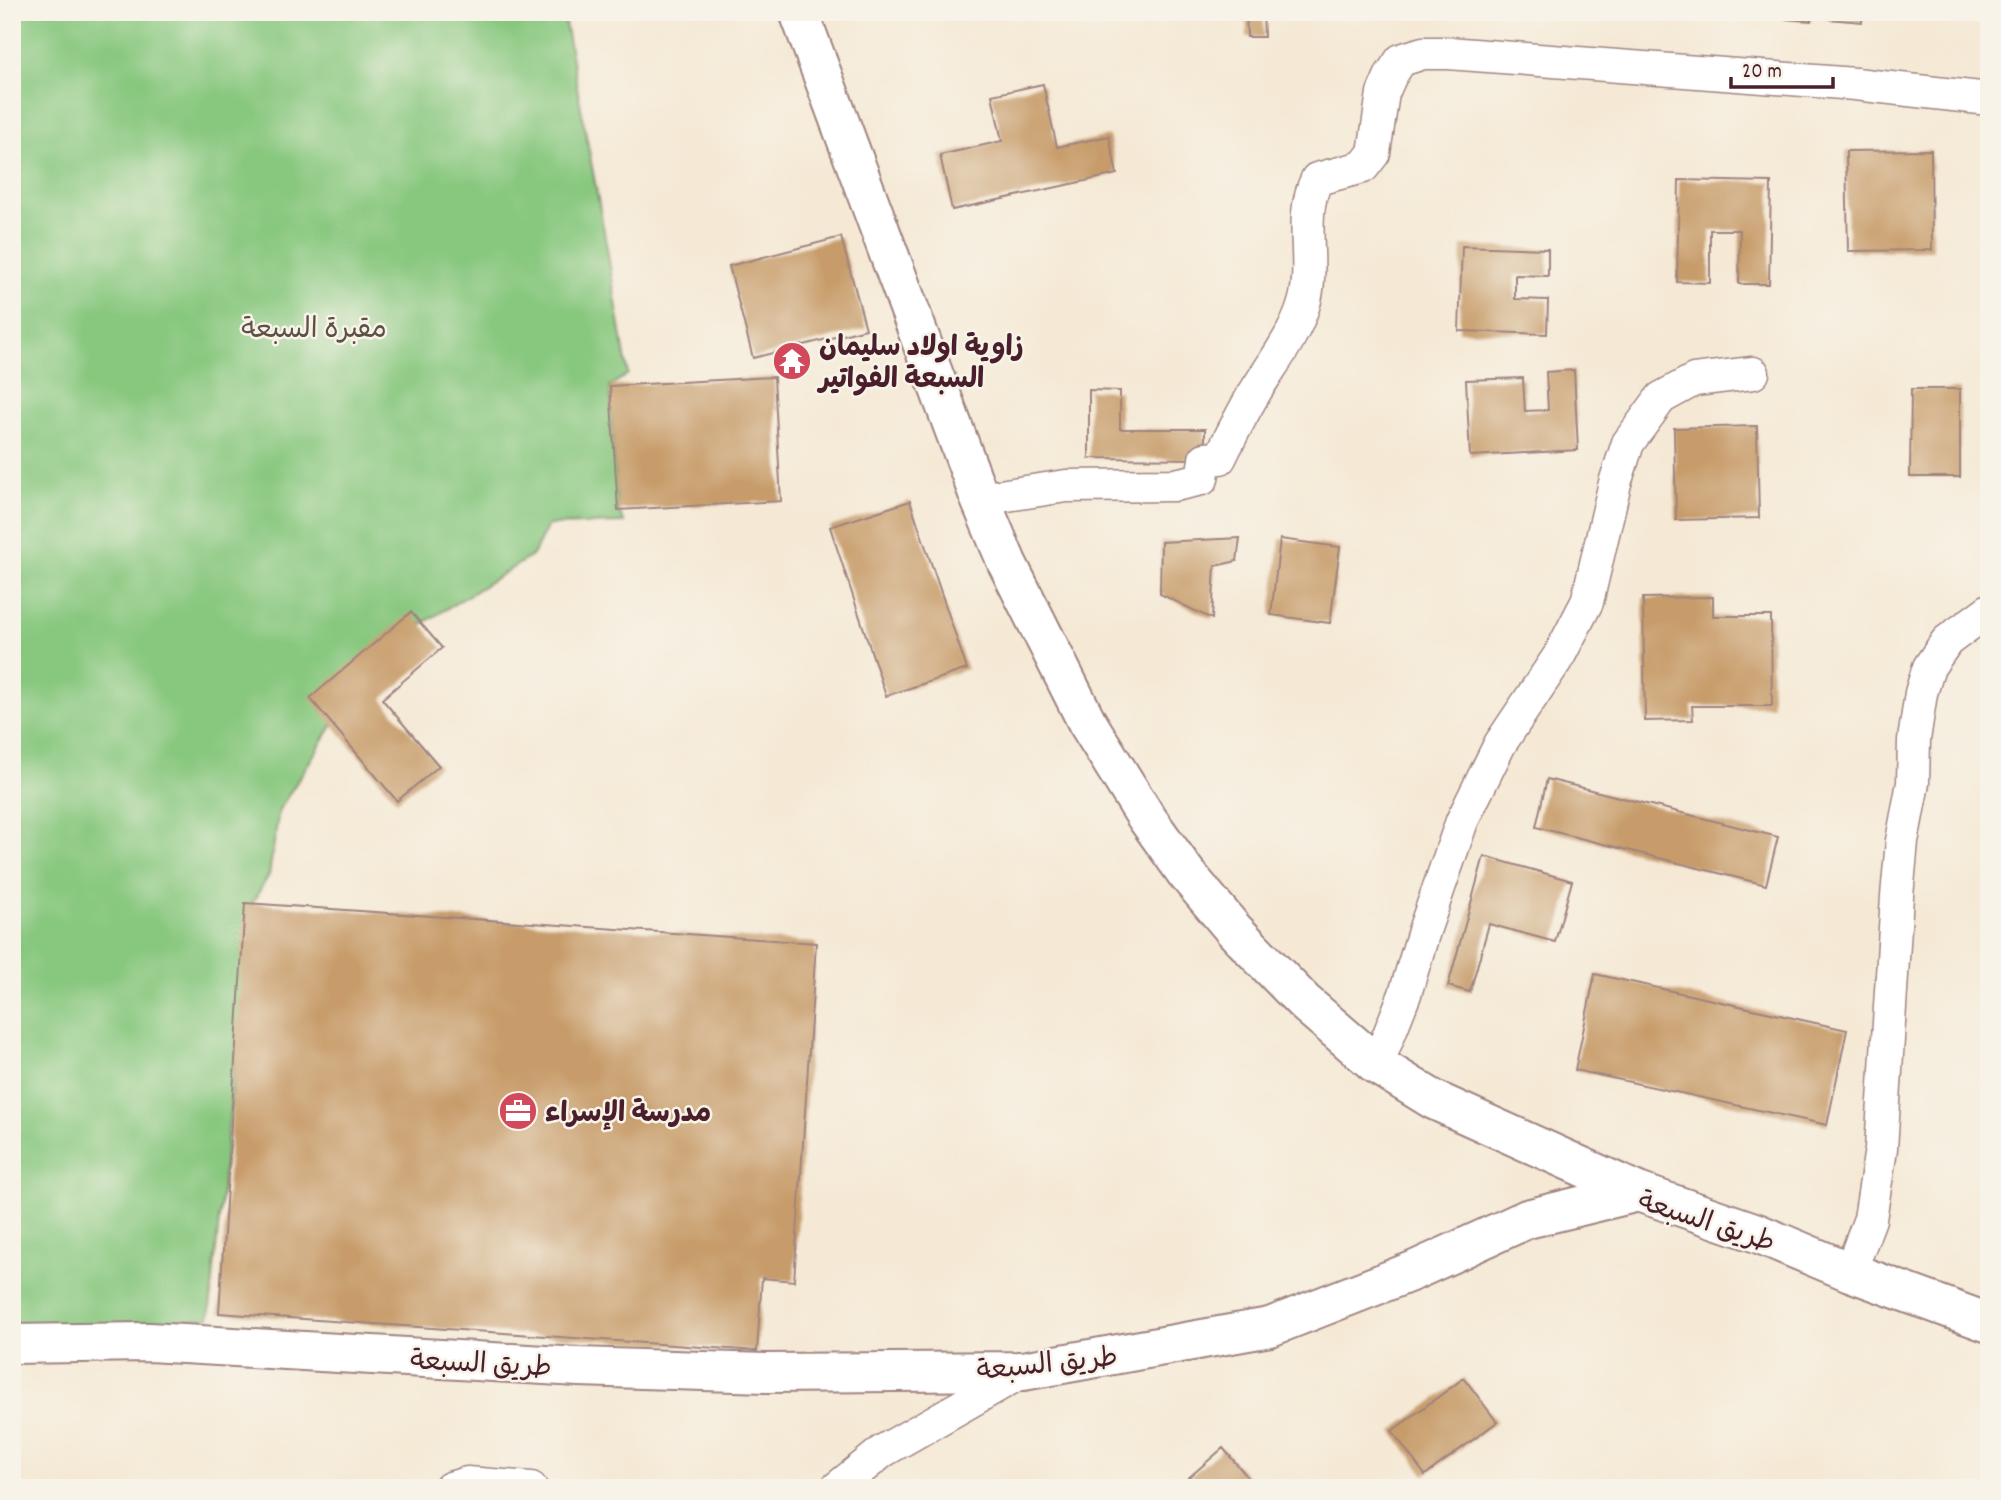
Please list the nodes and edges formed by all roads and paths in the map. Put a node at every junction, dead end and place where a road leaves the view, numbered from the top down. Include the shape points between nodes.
1 (799, 12) edge
2 (1989, 99) edge
3 (1753, 373) dead end
4 (980, 499) junction
5 (1989, 610) edge
6 (1377, 1065) junction
7 (1638, 1192) junction
8 (1850, 1272) junction
9 (1989, 1323) edge
10 (12, 1344) edge
11 (1023, 1371) junction
12 (450, 1488) edge
13 (531, 1488) edge
14 (837, 1488) edge

1 - 4 street
2 - 4 street via 1855,84 1448,53 1401,60 1383,93 1374,153 1363,167 1317,179 1310,193 1304,306 1220,458 1205,459 1202,479 1175,485 1066,486
3 - 6 street via 1694,380 1661,398 1628,443 1587,602 1559,656 1500,744 1462,821
4 - 6 street via 1087,722 1146,817 1234,930 1304,1002
5 - 8 street via 1947,641 1930,667 1921,694 1900,869 1881,1149 1870,1219
6 - 7 street via 1434,1100
7 - 8 street, طريق السبعة via 1757,1233
7 - 11 street, طريق السبعة via 1527,1219 1413,1271 1270,1326
8 - 9 street, طريق السبعة
10 - 11 street, طريق السبعة via 149,1342 766,1373
11 - 14 street via 883,1451
12 - 13 street via 467,1483

